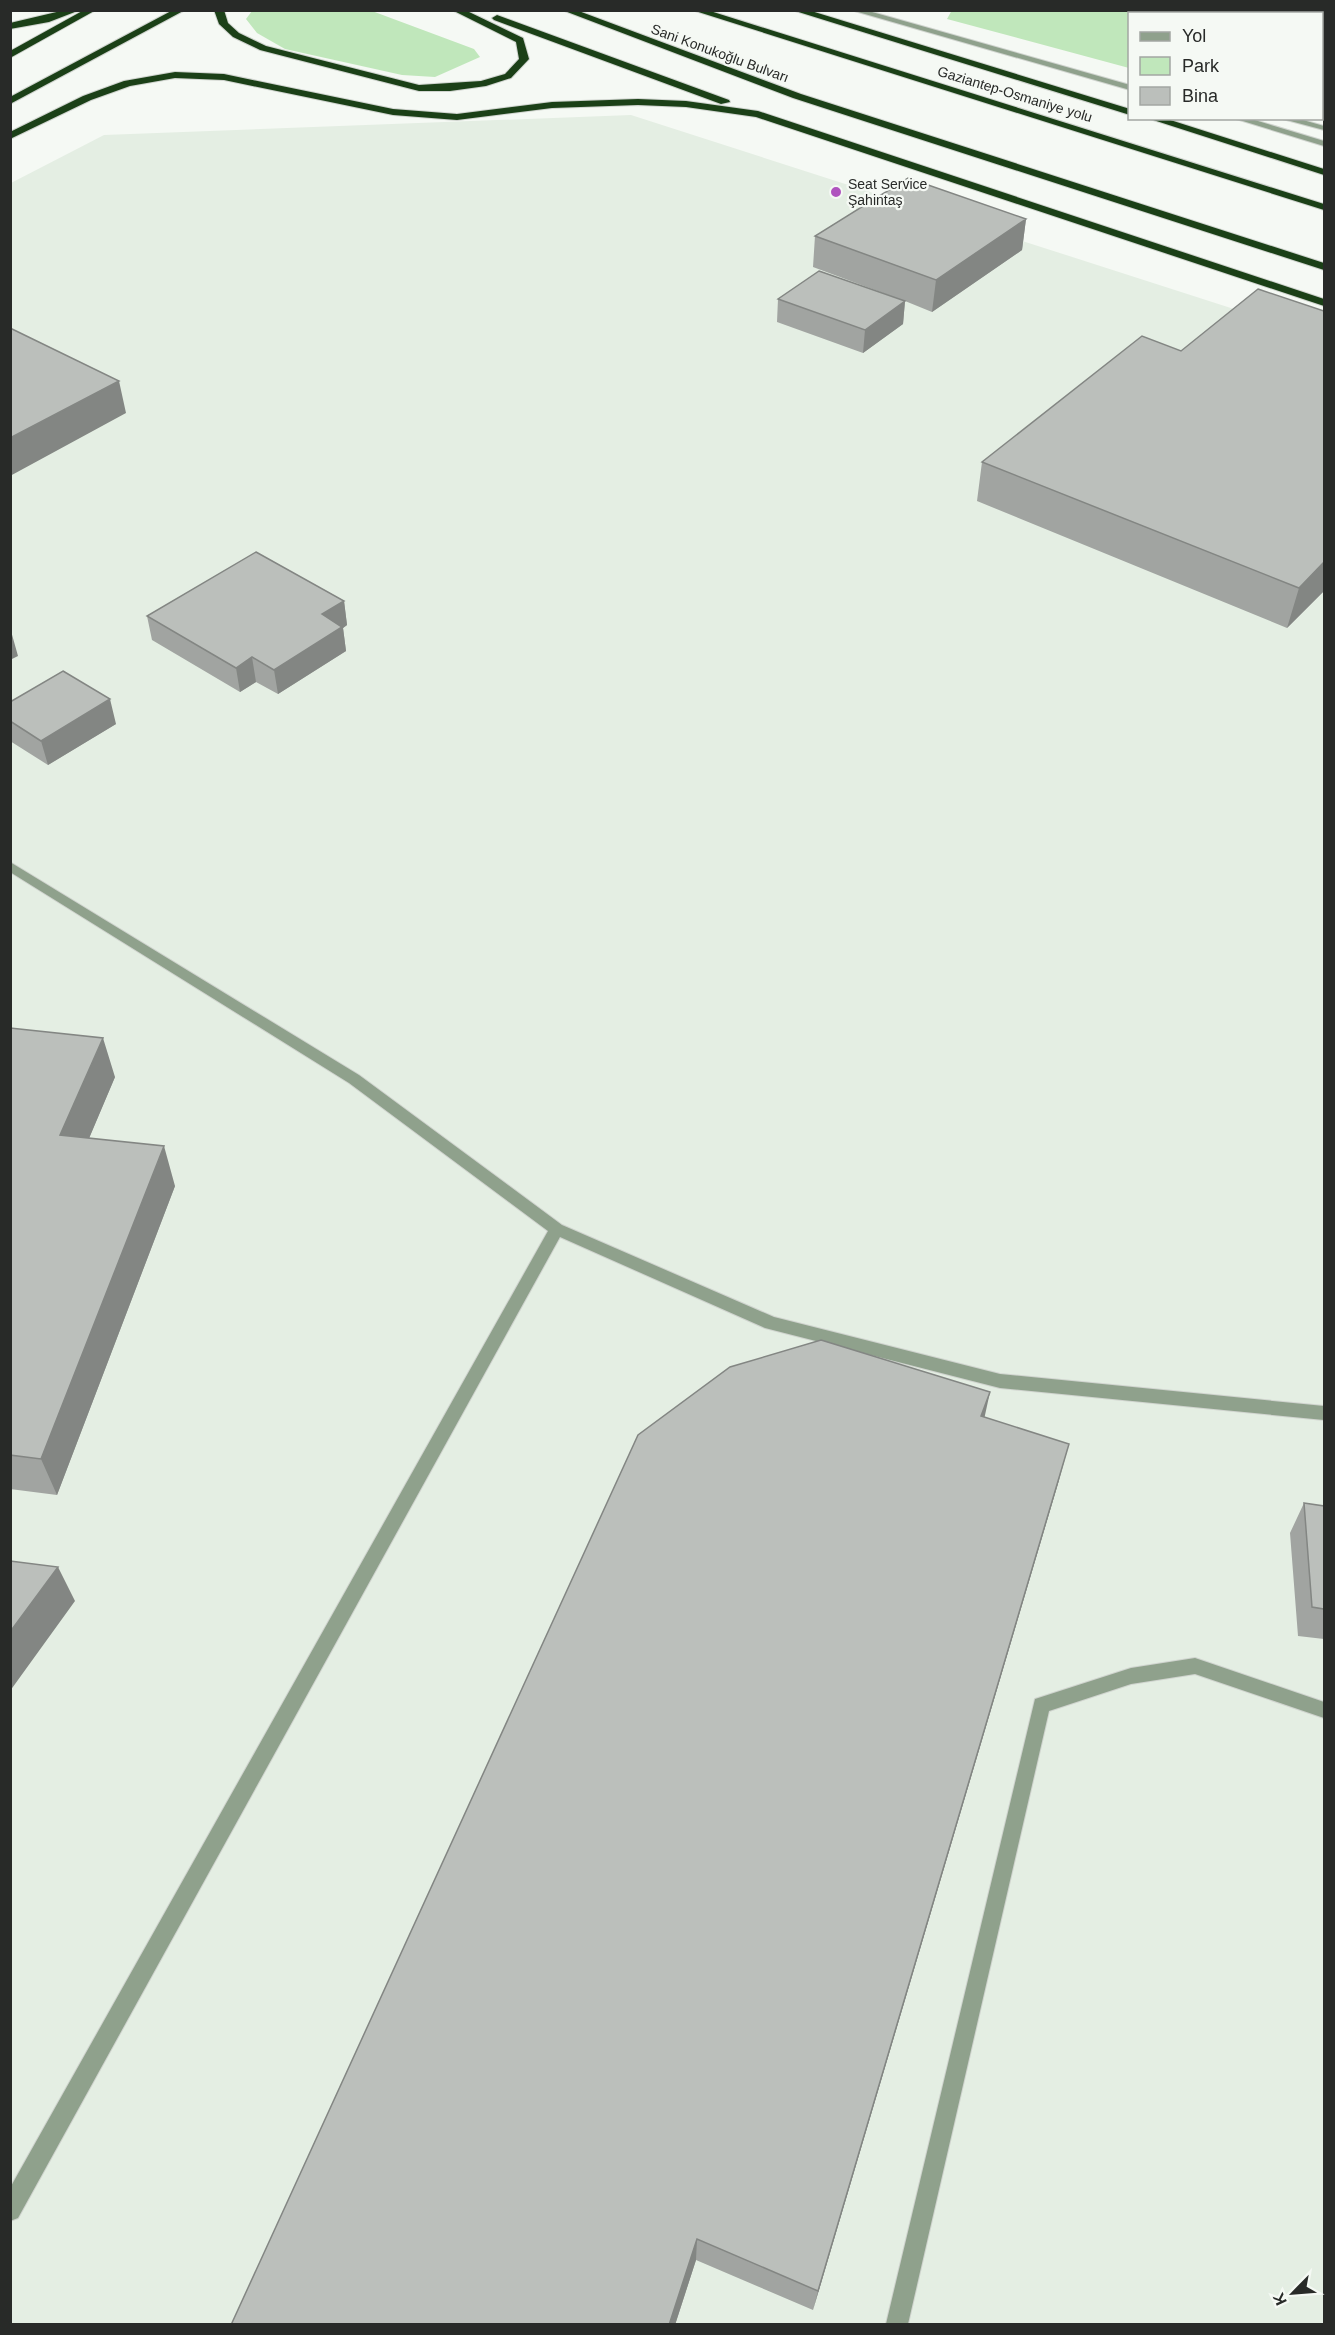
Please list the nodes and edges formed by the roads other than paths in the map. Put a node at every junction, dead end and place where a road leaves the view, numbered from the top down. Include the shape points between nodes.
1 (76, 10) edge
2 (92, 10) edge
3 (181, 10) edge
4 (219, 10) edge
5 (456, 10) edge
6 (476, 10) edge
7 (566, 10) edge
8 (696, 10) edge
9 (796, 10) edge
10 (855, 10) edge
11 (10, 26) edge
12 (10, 56) edge
13 (1128, 87) edge
14 (10, 101) edge
15 (1128, 111) edge
16 (758, 114) junction
17 (1158, 120) edge
18 (1244, 120) edge
19 (1282, 120) edge
20 (1291, 120) edge
21 (1324, 128) edge
22 (1277, 130) junction
23 (10, 136) edge
24 (1324, 144) edge
25 (1324, 172) edge
26 (1324, 207) edge
27 (1324, 267) edge
28 (1324, 303) edge
29 (10, 866) edge
30 (557, 1229) junction
31 (1324, 1413) edge
32 (1324, 1710) edge
33 (10, 2210) edge
34 (897, 2325) edge

1 - 11 highway
2 - 12 highway
3 - 14 highway
4 - 5 highway via 224,24 236,35 263,48 419,87 450,88 508,76 524,59 520,40
6 - 16 highway
7 - 27 highway, Sani Konukoğlu Bulvarı via 797,96
8 - 26 highway, Gaziantep-Osmaniye yolu
9 - 15 highway
10 - 13 street
16 - 23 highway via 638,102 552,105 457,117 393,112 224,77 175,75 128,83 87,98
16 - 28 highway
17 - 25 highway
18 - 22 street
19 - 22 street
20 - 21 street
22 - 24 street
29 - 30 street via 354,1079
30 - 31 street via 771,1323 999,1381
30 - 33 street
32 - 34 street via 1195,1666 1131,1676 1041,1705

